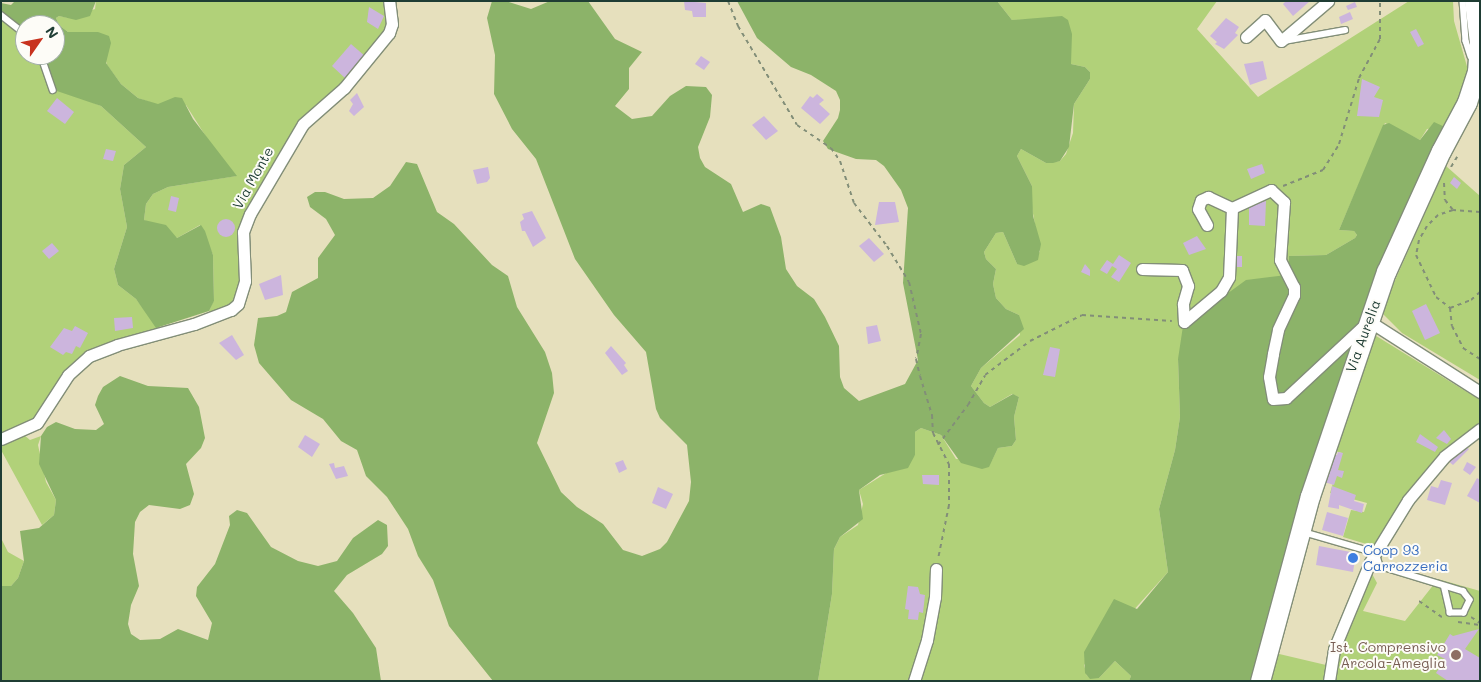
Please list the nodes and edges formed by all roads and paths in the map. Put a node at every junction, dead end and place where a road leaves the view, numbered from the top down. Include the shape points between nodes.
1 (389, 1) edge
2 (728, 1) edge
3 (1328, 1) edge
4 (1380, 1) edge
5 (1473, 4) edge
6 (1, 14) edge
7 (15, 26) edge
8 (1346, 30) dead end
9 (1246, 37) dead end
10 (1281, 41) junction
11 (44, 65) edge
12 (53, 90) dead end
13 (1457, 157) dead end
14 (1448, 172) dead end
15 (1444, 180) dead end
16 (1271, 190) junction
17 (1232, 208) junction
18 (1453, 210) junction
19 (1480, 212) edge
20 (1207, 225) dead end
21 (1142, 269) dead end
22 (1480, 292) edge
23 (1450, 308) junction
24 (1369, 320) junction
25 (1184, 322) junction
26 (1480, 359) edge
27 (1480, 392) edge
28 (1480, 429) edge
29 (1, 439) edge
30 (938, 445) junction
31 (1301, 531) junction
32 (1376, 553) junction
33 (936, 569) joint
34 (1444, 587) junction
35 (1464, 613) junction
36 (1480, 623) edge
37 (914, 681) edge
38 (1260, 681) edge
39 (1329, 681) edge

1 - 29 street, Via Monte via 392,24 389,33 344,88 303,124 250,214 243,232 245,281 238,304 231,310 194,324 117,344 89,356 68,375 37,423
2 - 30 path via 738,26 797,124 831,148 840,161 854,202 909,282 921,334 916,359
3 - 10 street
4 - 16 path via 1380,39 1359,78 1339,144 1323,170
5 - 24 main road, Via Aurelia via 1477,72 1467,102 1406,225
6 - 7 lane
8 - 10 lane via 1291,42
9 - 10 street via 1265,20
11 - 12 lane
13 - 14 path
15 - 18 path via 1445,200
16 - 17 street
16 - 24 street via 1284,202 1280,260 1294,287 1272,354 1269,377 1274,400 1286,398
17 - 20 street via 1208,197 1201,200 1198,209
17 - 25 street via 1229,277 1221,291
18 - 19 path
18 - 23 path via 1438,215 1426,226 1416,255 1436,297
21 - 25 street via 1182,270 1188,286 1183,304
22 - 23 path via 1471,300
23 - 26 path via 1452,326 1463,348
24 - 27 street
24 - 31 main road, Via Aurelia via 1338,408
25 - 30 path via 1082,315 1030,341 985,375 968,406
28 - 32 street via 1445,456 1408,500
30 - 33 path via 949,464 949,505
31 - 32 lane
31 - 38 main road, Via Aurelia
32 - 34 lane via 1380,566
32 - 39 street via 1334,649
33 - 37 street via 935,597 927,640
34 - 35 lane via 1450,613
34 - 35 lane via 1463,591 1470,600
35 - 36 path

